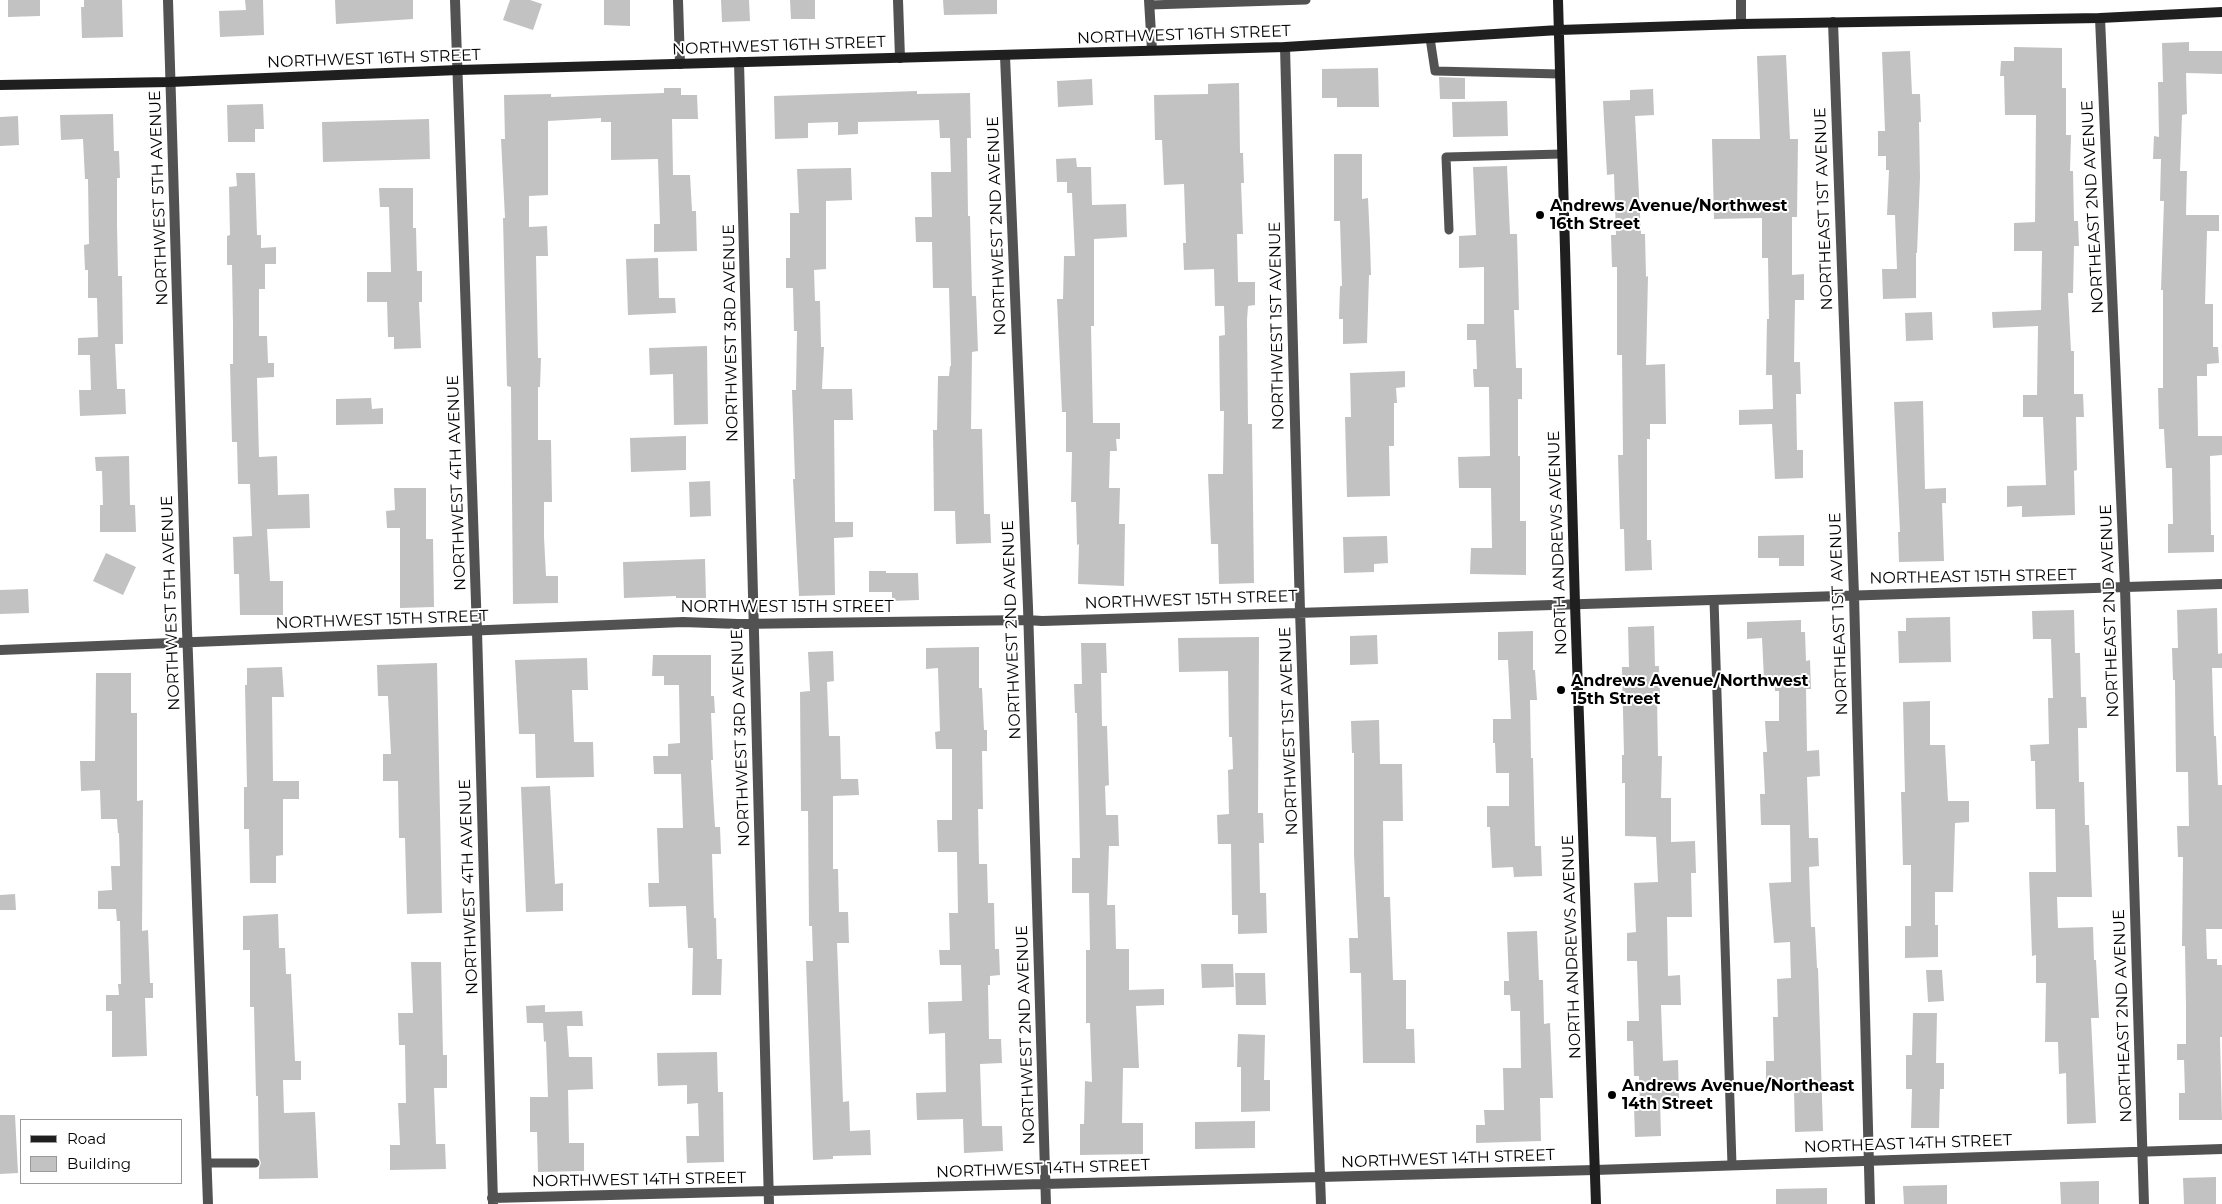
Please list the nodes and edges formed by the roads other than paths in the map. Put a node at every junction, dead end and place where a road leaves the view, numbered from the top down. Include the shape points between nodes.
1 (168, 0) edge
2 (455, 0) edge
3 (678, 0) edge
4 (898, 0) edge
5 (1306, 0) edge
6 (1558, 0) edge
7 (1741, 0) edge
8 (1188, 2) edge
9 (1149, 3) edge
10 (2222, 12) edge
11 (2100, 18) junction
12 (1833, 22) junction
13 (1741, 24) junction
14 (1559, 30) junction
15 (1430, 38) junction
16 (1285, 47) junction
17 (1152, 50) junction
18 (1006, 56) junction
19 (900, 58) junction
20 (739, 62) junction
21 (680, 64) junction
22 (458, 70) junction
23 (1560, 74) junction
24 (170, 82) junction
25 (0, 85) edge
26 (1562, 154) junction
27 (1449, 230) dead end
28 (2222, 584) edge
29 (2125, 588) junction
30 (1854, 595) junction
31 (1714, 600) junction
32 (1575, 604) junction
33 (1300, 611) junction
34 (1027, 620) junction
35 (753, 624) junction
36 (477, 631) junction
37 (188, 642) junction
38 (0, 650) edge
39 (2222, 1149) edge
40 (2142, 1150) junction
41 (1868, 1160) junction
42 (255, 1162) dead end
43 (206, 1163) junction
44 (1732, 1165) junction
45 (1595, 1170) junction
46 (1320, 1178) junction
47 (1046, 1184) junction
48 (768, 1192) junction
49 (492, 1201) edge
50 (208, 1204) edge
51 (769, 1204) edge
52 (1046, 1204) edge
53 (1321, 1204) edge
54 (1596, 1204) edge
55 (1870, 1204) edge
56 (2144, 1204) edge

1 - 24 street, NORTHWEST 5TH AVENUE
2 - 22 street, NORTHWEST 4TH AVENUE
3 - 21 street
4 - 19 street
5 - 8 lane
6 - 14 street, NORTH ANDREWS AVENUE
7 - 13 street
8 - 9 lane
9 - 17 street
10 - 11 street, NORTHWEST 16TH STREET
11 - 12 street, NORTHWEST 16TH STREET
11 - 29 street, NORTHEAST 2ND AVENUE
12 - 13 street, NORTHWEST 16TH STREET
12 - 30 street, NORTHEAST 1ST AVENUE
13 - 14 street, NORTHWEST 16TH STREET
14 - 15 street, NORTHWEST 16TH STREET
14 - 23 street, NORTH ANDREWS AVENUE
15 - 16 street, NORTHWEST 16TH STREET
15 - 23 lane via 1435,71
16 - 17 street, NORTHWEST 16TH STREET
16 - 33 street, NORTHWEST 1ST AVENUE
17 - 18 street, NORTHWEST 16TH STREET
18 - 19 street, NORTHWEST 16TH STREET
18 - 34 street, NORTHWEST 2ND AVENUE
19 - 20 street, NORTHWEST 16TH STREET
20 - 21 street, NORTHWEST 16TH STREET
20 - 35 street, NORTHWEST 3RD AVENUE
21 - 22 street, NORTHWEST 16TH STREET
22 - 24 street, NORTHWEST 16TH STREET
22 - 36 street, NORTHWEST 4TH AVENUE
23 - 26 street, NORTH ANDREWS AVENUE
24 - 25 street, NORTHWEST 16TH STREET
24 - 37 street, NORTHWEST 5TH AVENUE
26 - 27 lane via 1446,157
26 - 32 street, NORTH ANDREWS AVENUE
28 - 29 street, NORTHEAST 15TH STREET
29 - 30 street, NORTHEAST 15TH STREET
29 - 40 street, NORTHEAST 2ND AVENUE
30 - 31 street, NORTHEAST 15TH STREET
30 - 41 street, NORTHEAST 1ST AVENUE
31 - 32 street, NORTHEAST 15TH STREET
31 - 44 lane
32 - 33 street, NORTHWEST 15TH STREET
32 - 45 street, NORTH ANDREWS AVENUE
33 - 34 street, NORTHWEST 15TH STREET
33 - 46 street, NORTHWEST 1ST AVENUE
34 - 35 street, NORTHWEST 15TH STREET
34 - 47 street, NORTHWEST 2ND AVENUE
35 - 36 street, NORTHWEST 15TH STREET via 683,622
35 - 48 street, NORTHWEST 3RD AVENUE
36 - 37 street, NORTHWEST 15TH STREET
36 - 49 street, NORTHWEST 4TH AVENUE
37 - 38 street, NORTHWEST 15TH STREET
37 - 43 street, NORTHWEST 5TH AVENUE
39 - 40 street, NORTHEAST 14TH STREET
40 - 41 street, NORTHEAST 14TH STREET
40 - 56 street, NORTHEAST 2ND AVENUE
41 - 44 street, NORTHEAST 14TH STREET
41 - 55 street, NORTHEAST 1ST AVENUE
42 - 43 lane
43 - 50 street, NORTHWEST 5TH AVENUE
44 - 45 street, NORTHEAST 14TH STREET
45 - 46 street, NORTHWEST 14TH STREET
45 - 54 street, NORTH ANDREWS AVENUE
46 - 47 street, NORTHWEST 14TH STREET
46 - 53 street, NORTHWEST 1ST AVENUE
47 - 48 street, NORTHWEST 14TH STREET
47 - 52 street, NORTHWEST 2ND AVENUE
48 - 49 street, NORTHWEST 14TH STREET
48 - 51 street, NORTHWEST 3RD AVENUE

